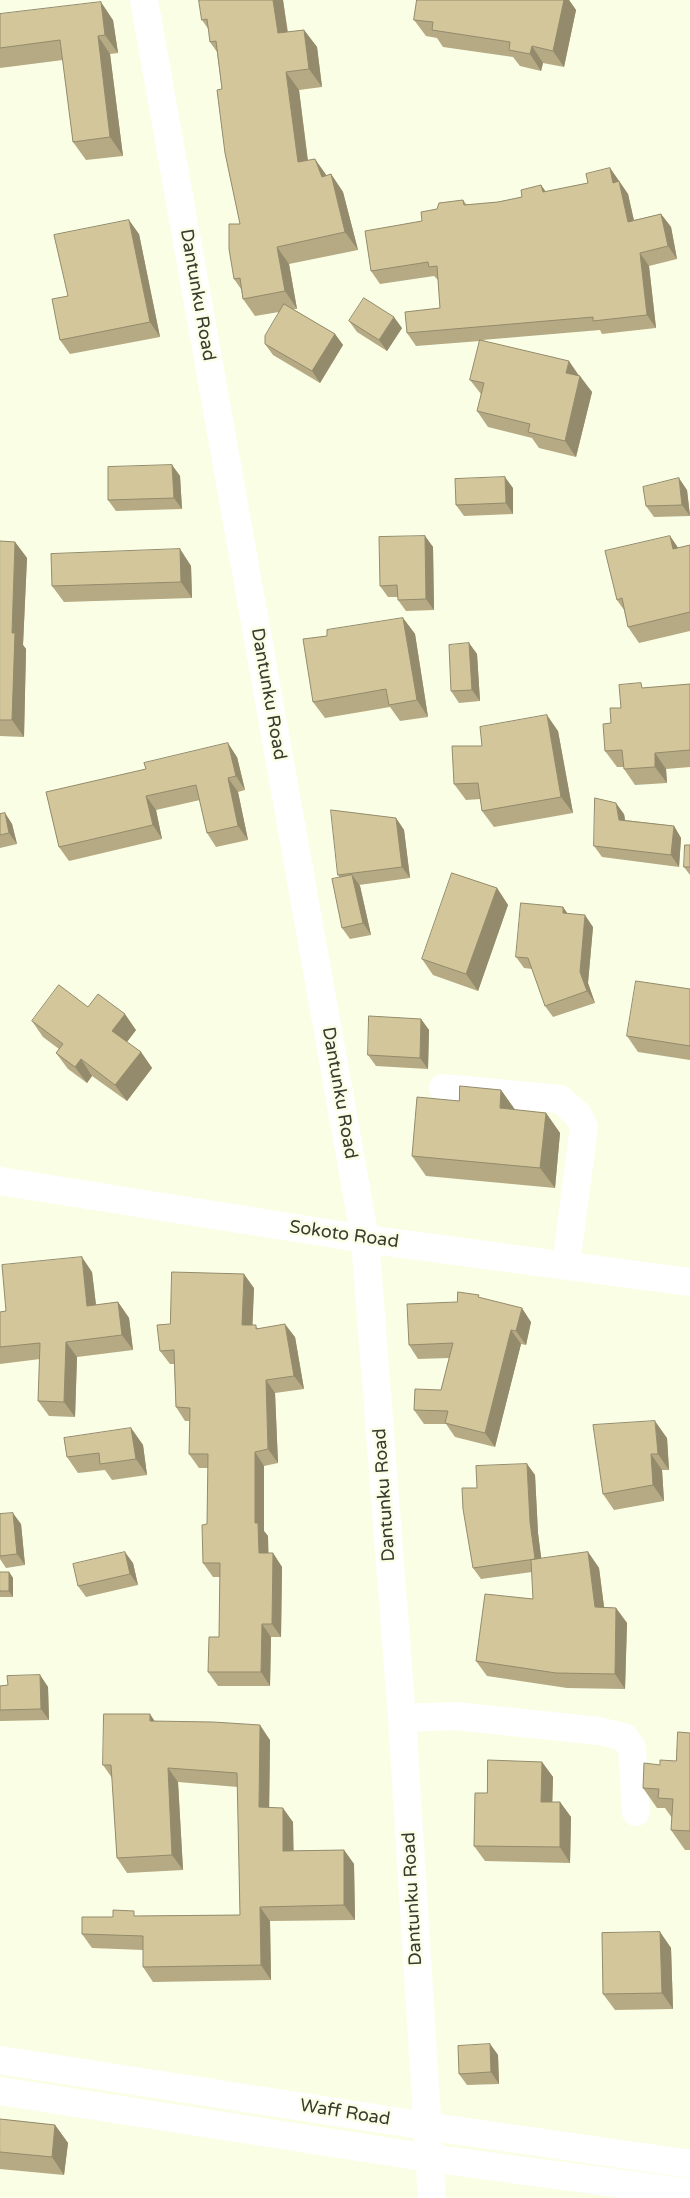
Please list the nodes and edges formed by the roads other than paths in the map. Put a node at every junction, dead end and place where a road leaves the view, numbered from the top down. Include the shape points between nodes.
1 (144, 0) edge
2 (443, 1088) dead end
3 (0, 1181) edge
4 (365, 1239) junction
5 (566, 1265) junction
6 (690, 1282) edge
7 (402, 1718) junction
8 (636, 1812) dead end
9 (0, 2060) edge
10 (0, 2091) edge
11 (426, 2126) junction
12 (429, 2158) junction
13 (690, 2164) edge
14 (690, 2193) edge
15 (432, 2198) edge

1 - 4 street, Dantunku Road
2 - 5 street via 560,1099 578,1115 584,1127
3 - 4 street, Sokoto Road
4 - 5 street, Sokoto Road
4 - 7 street, Dantunku Road
5 - 6 street, Sokoto Road
7 - 8 street via 455,1716 599,1730 624,1737 632,1748
7 - 11 street, Dantunku Road
9 - 11 street, Waff Road
10 - 12 street, Waff Road
11 - 12 street, Dantunku Road
11 - 13 street, Waff Road
12 - 14 street, Waff Road
12 - 15 street, Dantunku Road

